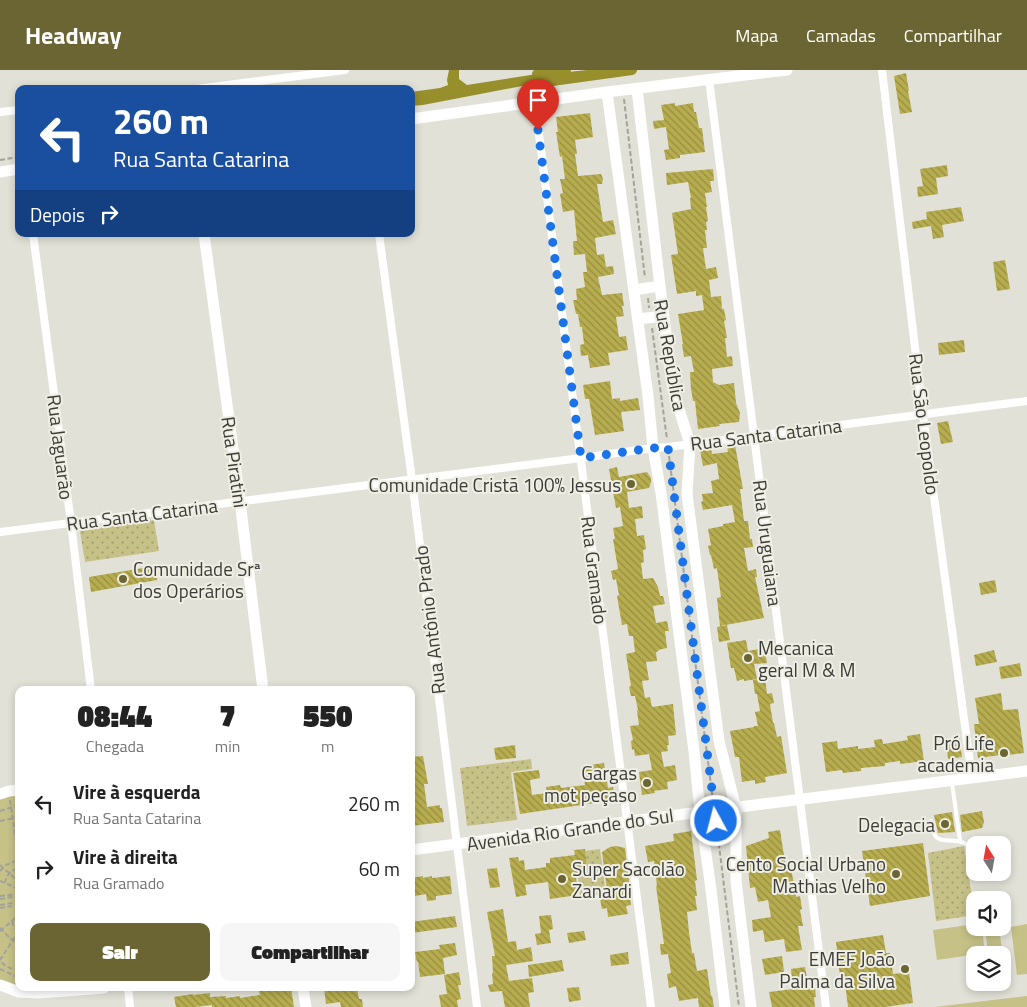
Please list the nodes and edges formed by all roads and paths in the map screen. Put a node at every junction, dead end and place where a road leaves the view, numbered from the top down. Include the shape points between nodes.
1 (345, 70) edge
2 (788, 70) edge
3 (882, 70) edge
4 (709, 79) junction
5 (227, 85) edge
6 (637, 89) junction
7 (622, 90) junction
8 (607, 92) junction
9 (535, 103) junction
10 (15, 110) edge
11 (0, 112) edge
12 (415, 118) edge
13 (15, 158) edge
14 (0, 160) edge
15 (15, 170) edge
16 (0, 172) edge
17 (33, 237) edge
18 (204, 237) edge
19 (379, 237) edge
20 (660, 286) junction
21 (646, 288) junction
22 (634, 290) junction
23 (664, 316) junction
24 (650, 317) junction
25 (638, 319) junction
26 (1027, 401) edge
27 (923, 414) junction
28 (755, 436) junction
29 (690, 444) junction
30 (668, 447) junction
31 (653, 448) junction
32 (581, 458) junction
33 (412, 480) junction
34 (240, 502) junction
35 (71, 523) junction
36 (0, 532) edge
37 (91, 686) edge
38 (263, 686) edge
39 (1027, 771) edge
40 (972, 778) junction
41 (952, 780) junction
42 (9, 791) edge
43 (800, 799) junction
44 (15, 806) edge
45 (11, 807) junction
46 (736, 808) junction
47 (0, 810) edge
48 (714, 810) junction
49 (700, 812) junction
50 (13, 818) junction
51 (0, 821) edge
52 (626, 821) junction
53 (931, 821) dead end
54 (15, 832) edge
55 (960, 841) junction
56 (456, 844) junction
57 (966, 844) edge
58 (415, 849) edge
59 (15, 862) edge
60 (0, 865) edge
61 (3, 868) junction
62 (15, 870) edge
63 (0, 871) edge
64 (10, 873) junction
65 (15, 878) edge
66 (0, 881) edge
67 (5, 883) junction
68 (15, 887) edge
69 (15, 895) edge
70 (0, 898) edge
71 (15, 904) edge
72 (0, 906) edge
73 (15, 918) edge
74 (12, 921) junction
75 (15, 928) edge
76 (1, 929) edge
77 (15, 937) edge
78 (13, 940) junction
79 (0, 969) edge
80 (15, 969) edge
81 (15, 976) edge
82 (0, 985) edge
83 (15, 991) edge
84 (16, 991) edge
85 (64, 991) edge
86 (128, 991) edge
87 (303, 991) edge
88 (130, 1007) edge
89 (306, 1007) edge
90 (477, 1007) edge
91 (651, 1007) edge
92 (725, 1007) edge
93 (739, 1007) edge
94 (752, 1007) edge
95 (826, 1007) edge

1 - 5 street
2 - 4 street
3 - 27 street, Rua São Leopoldo
4 - 6 street
4 - 28 street, Rua Uruguaiana
6 - 7 street
6 - 20 street, Rua República
7 - 8 street
7 - 21 path
8 - 9 street
8 - 22 street, Rua República
9 - 12 street
9 - 32 street, Rua Gramado
10 - 11 street
13 - 14 path
15 - 16 street
17 - 35 street, Rua Jaguarão
18 - 34 street, Rua Piratini
19 - 33 street, Rua Antônio Prado
20 - 21 street
20 - 23 street, Rua República
21 - 22 street
21 - 24 path
22 - 25 street, Rua República
23 - 24 street
23 - 29 street, Rua República via 673,390
24 - 25 street
24 - 30 path
25 - 31 street, Rua República
26 - 27 street, Rua Santa Catarina
27 - 28 street, Rua Santa Catarina
27 - 40 street, Rua São Leopoldo
28 - 29 street, Rua Santa Catarina
28 - 43 street, Rua Uruguaiana
29 - 30 street, Rua Santa Catarina
29 - 46 street, Rua República via 687,494 719,741
30 - 31 street, Rua Santa Catarina
30 - 48 path
31 - 32 street, Rua Santa Catarina
31 - 49 street, Rua República
32 - 33 street, Rua Santa Catarina
32 - 52 street, Rua Gramado
33 - 34 street, Rua Santa Catarina
33 - 56 street, Rua Antônio Prado
34 - 35 street, Rua Santa Catarina
34 - 38 street, Rua Piratini
35 - 36 street, Rua Santa Catarina
35 - 37 street, Rua Jaguarão
39 - 40 street, Avenida Rio Grande do Sul
40 - 41 street, Avenida Rio Grande do Sul
41 - 43 street, Avenida Rio Grande do Sul
41 - 55 lane
42 - 45 path
43 - 46 street, Avenida Rio Grande do Sul
43 - 95 street, Rua Uruguaiana
44 - 45 path
45 - 47 path
45 - 50 path
46 - 48 street, Avenida Rio Grande do Sul
46 - 94 street, Rua República via 736,881
48 - 49 street, Avenida Rio Grande do Sul
48 - 93 path
49 - 52 street, Avenida Rio Grande do Sul
49 - 92 street, Rua República
50 - 51 path
50 - 54 path
52 - 56 street, Avenida Rio Grande do Sul
52 - 91 street, Rua Gramado
53 - 55 lane via 934,835 939,839
55 - 57 lane
56 - 58 street, Avenida Rio Grande do Sul
56 - 90 street, Rua Antônio Prado
59 - 61 path
60 - 61 path
61 - 63 path
61 - 64 path
62 - 64 path
64 - 65 path
64 - 67 path
66 - 67 path
67 - 68 path
69 - 70 path
71 - 72 path
73 - 74 path
74 - 75 path
74 - 76 path
76 - 78 path
77 - 78 path
78 - 80 path via 0,960
79 - 81 path
82 - 83 street
84 - 85 street
86 - 88 street
87 - 89 street

